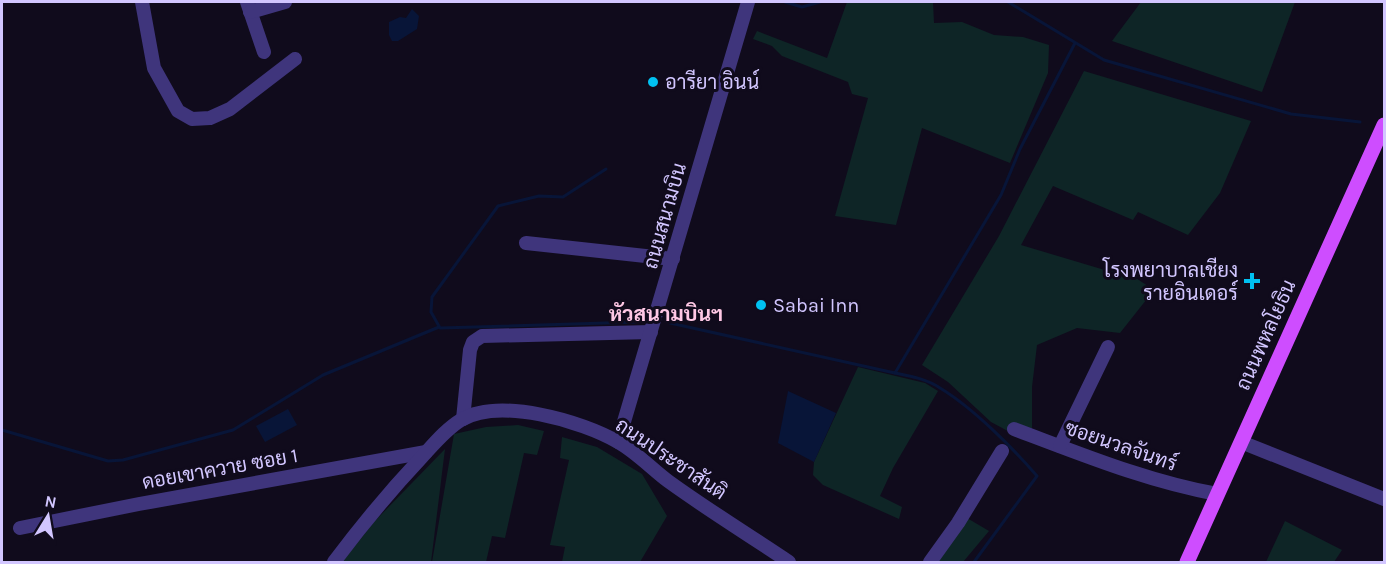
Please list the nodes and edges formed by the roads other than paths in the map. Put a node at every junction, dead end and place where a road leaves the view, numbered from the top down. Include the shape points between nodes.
1 (142, 2) edge
2 (285, 2) edge
3 (748, 2) edge
4 (248, 7) edge
5 (264, 52) dead end
6 (295, 59) dead end
7 (1384, 125) edge
8 (526, 243) dead end
9 (673, 259) junction
10 (651, 332) junction
11 (1108, 347) dead end
12 (463, 419) junction
13 (1014, 429) dead end
14 (618, 442) junction
15 (1241, 442) junction
16 (1060, 446) junction
17 (1002, 451) dead end
18 (426, 452) junction
19 (1217, 494) junction
20 (1384, 499) edge
21 (20, 528) dead end
22 (334, 562) edge
23 (789, 562) edge
24 (930, 562) edge
25 (1187, 562) edge

1 - 6 street via 153,68 178,111 192,119 210,118 231,109
2 - 4 street
3 - 9 street, ถนนสนามบิน
4 - 5 street
7 - 15 main road, ถนนพหลโยธิน
8 - 9 street
9 - 10 street, ถนนสนามบิน
10 - 12 street via 482,336 470,350
10 - 14 street, ถนนสนามบิน
11 - 16 street
12 - 14 street, ถนนประชาสันติ via 487,411 509,410 585,428
12 - 18 street, ถนนประชาสันติ
13 - 16 street, ซอยนวลจันทร์
14 - 23 street, ถนนประชาสันติ
15 - 19 main road, ถนนพหลโยธิน
15 - 20 street
16 - 19 street, ซอยนวลจันทร์ via 1165,483
17 - 24 street
18 - 21 street, ดอยเขาควาย ซอย 1
18 - 22 street, ถนนประชาสันติ
19 - 25 main road, ถนนพหลโยธิน

